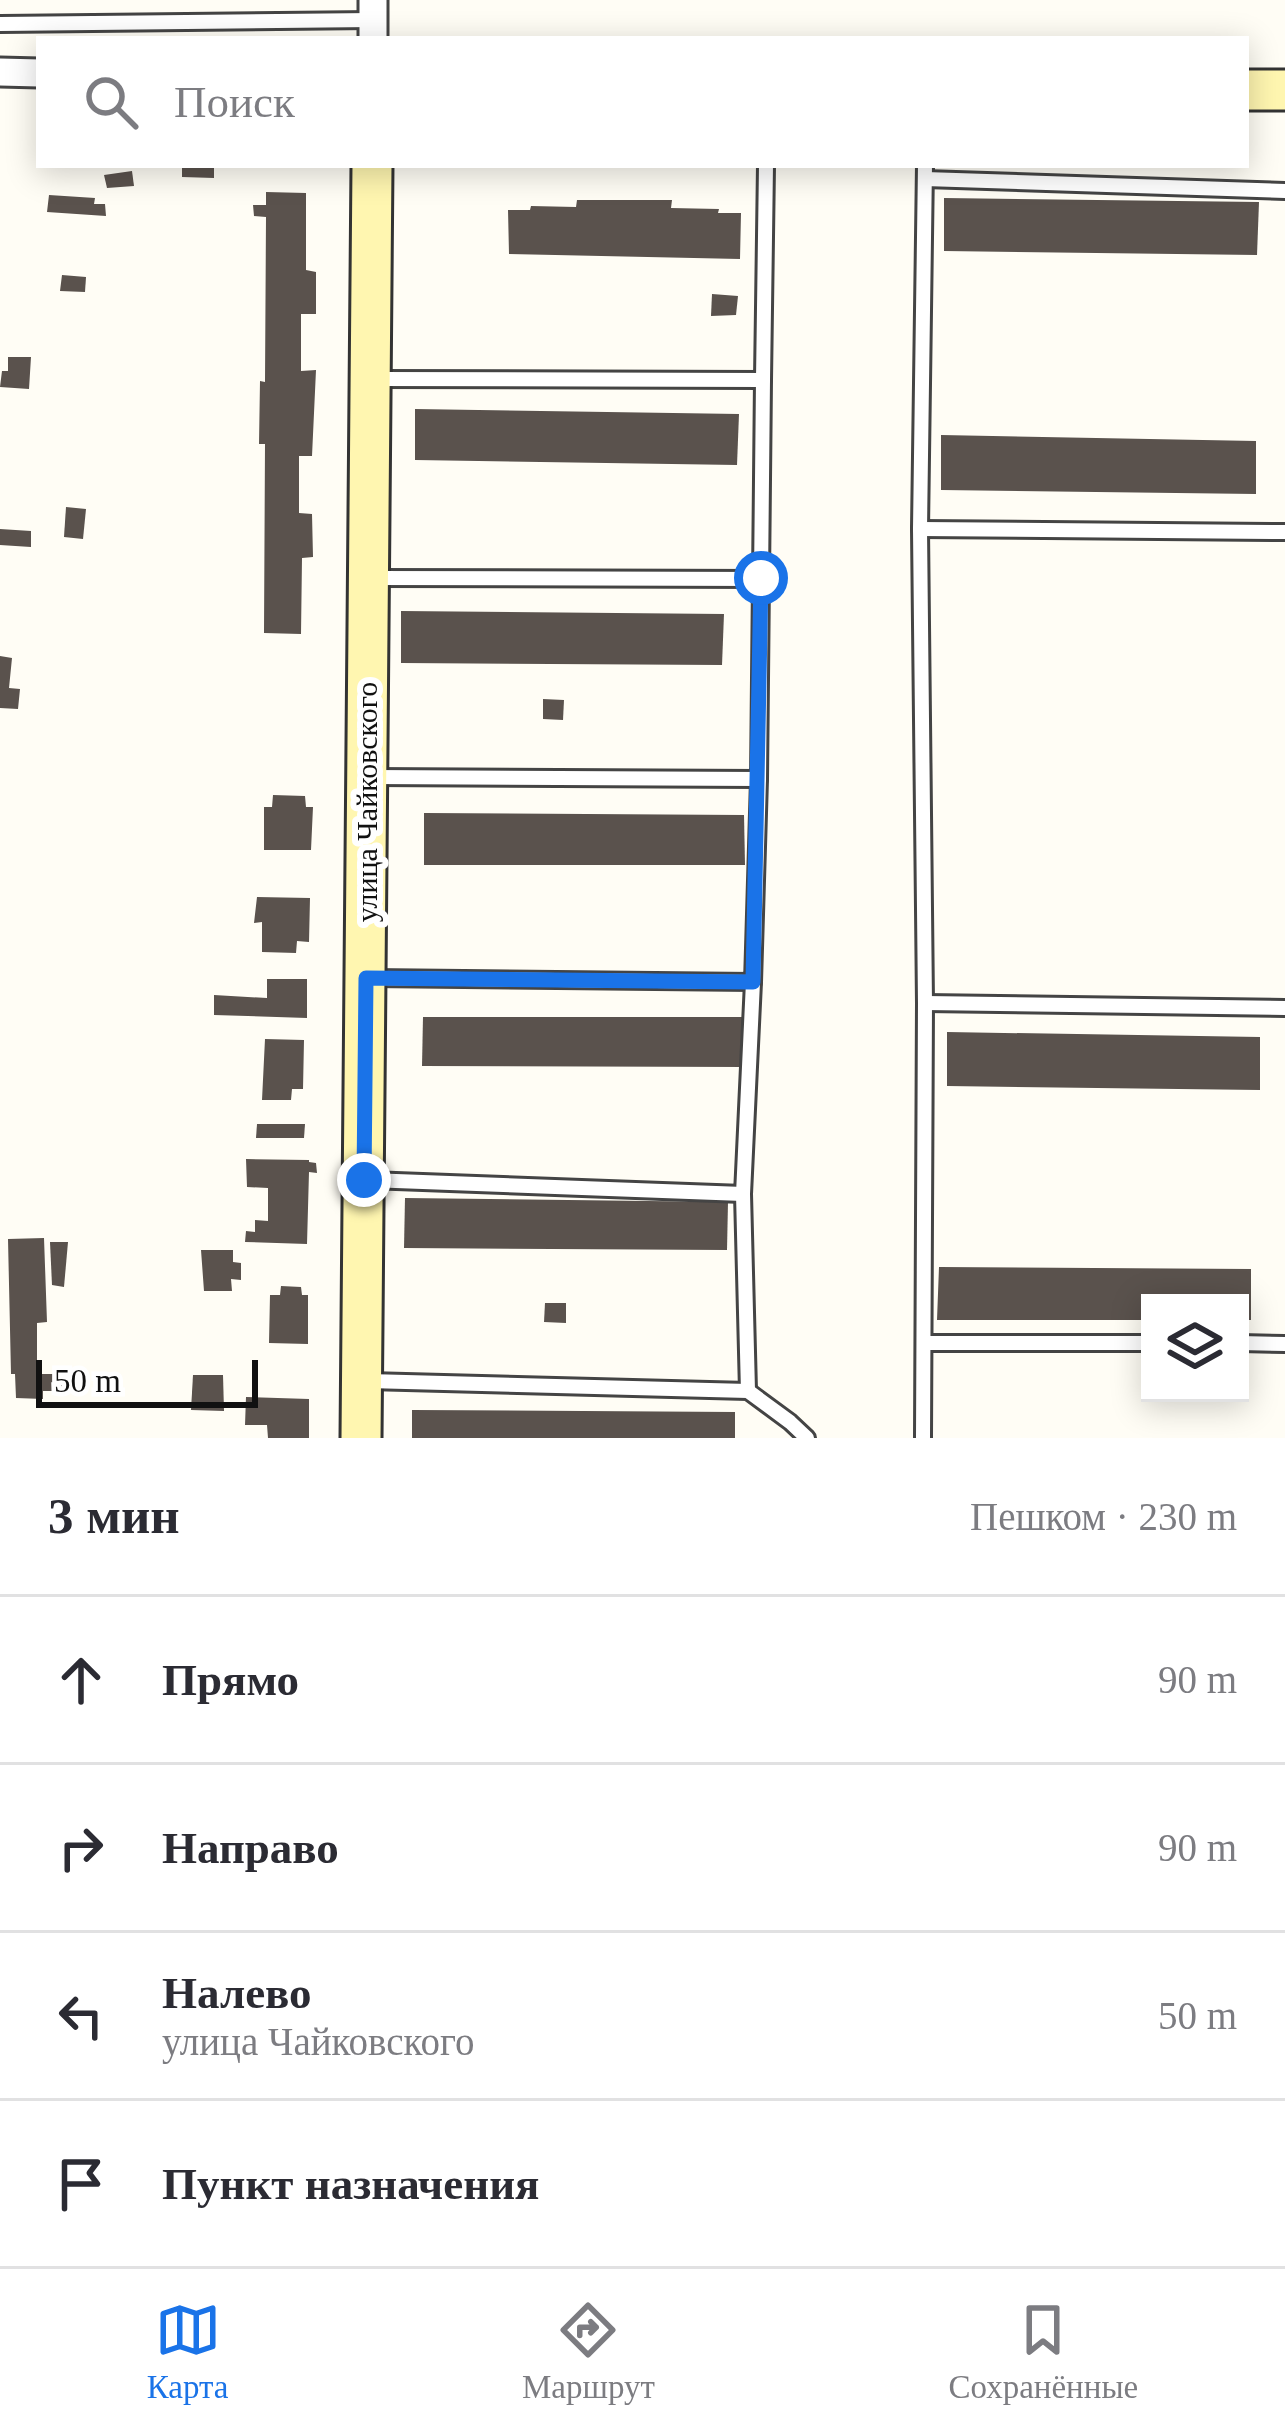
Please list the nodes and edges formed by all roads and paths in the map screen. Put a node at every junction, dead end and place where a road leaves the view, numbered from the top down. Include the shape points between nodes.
1 (373, 20) edge
2 (0, 24) edge
3 (0, 72) edge
4 (36, 73) edge
5 (1249, 90) edge
6 (1285, 90) edge
7 (372, 168) edge
8 (766, 168) edge
9 (925, 172) edge
10 (1285, 191) edge
11 (370, 379) junction
12 (763, 380) junction
13 (920, 529) junction
14 (1285, 532) edge
15 (368, 578) junction
16 (761, 578) junction
17 (367, 777) junction
18 (759, 779) junction
19 (366, 978) junction
20 (753, 982) junction
21 (926, 1004) junction
22 (1285, 1008) edge
23 (364, 1180) junction
24 (742, 1194) junction
25 (924, 1342) junction
26 (1141, 1343) edge
27 (1249, 1343) edge
28 (1285, 1343) edge
29 (363, 1381) junction
30 (748, 1391) junction
31 (361, 1438) edge
32 (807, 1438) edge
33 (923, 1438) edge

1 - 2 lane
3 - 4 street
5 - 6 main road
7 - 11 main road, улица Чайковского
8 - 12 lane
9 - 10 lane
9 - 13 lane
11 - 12 lane
11 - 15 main road, улица Чайковского
12 - 16 lane
13 - 14 lane
13 - 21 lane
15 - 16 lane
15 - 17 main road, улица Чайковского
16 - 18 lane
17 - 18 lane
17 - 19 main road, улица Чайковского
18 - 20 lane
19 - 20 lane
19 - 23 main road, улица Чайковского
20 - 24 lane
21 - 22 lane
21 - 25 lane
23 - 24 lane
23 - 29 main road, улица Чайковского
24 - 30 lane
25 - 26 lane
25 - 33 lane
27 - 28 lane
29 - 30 lane
29 - 31 main road, улица Чайковского
30 - 32 lane

